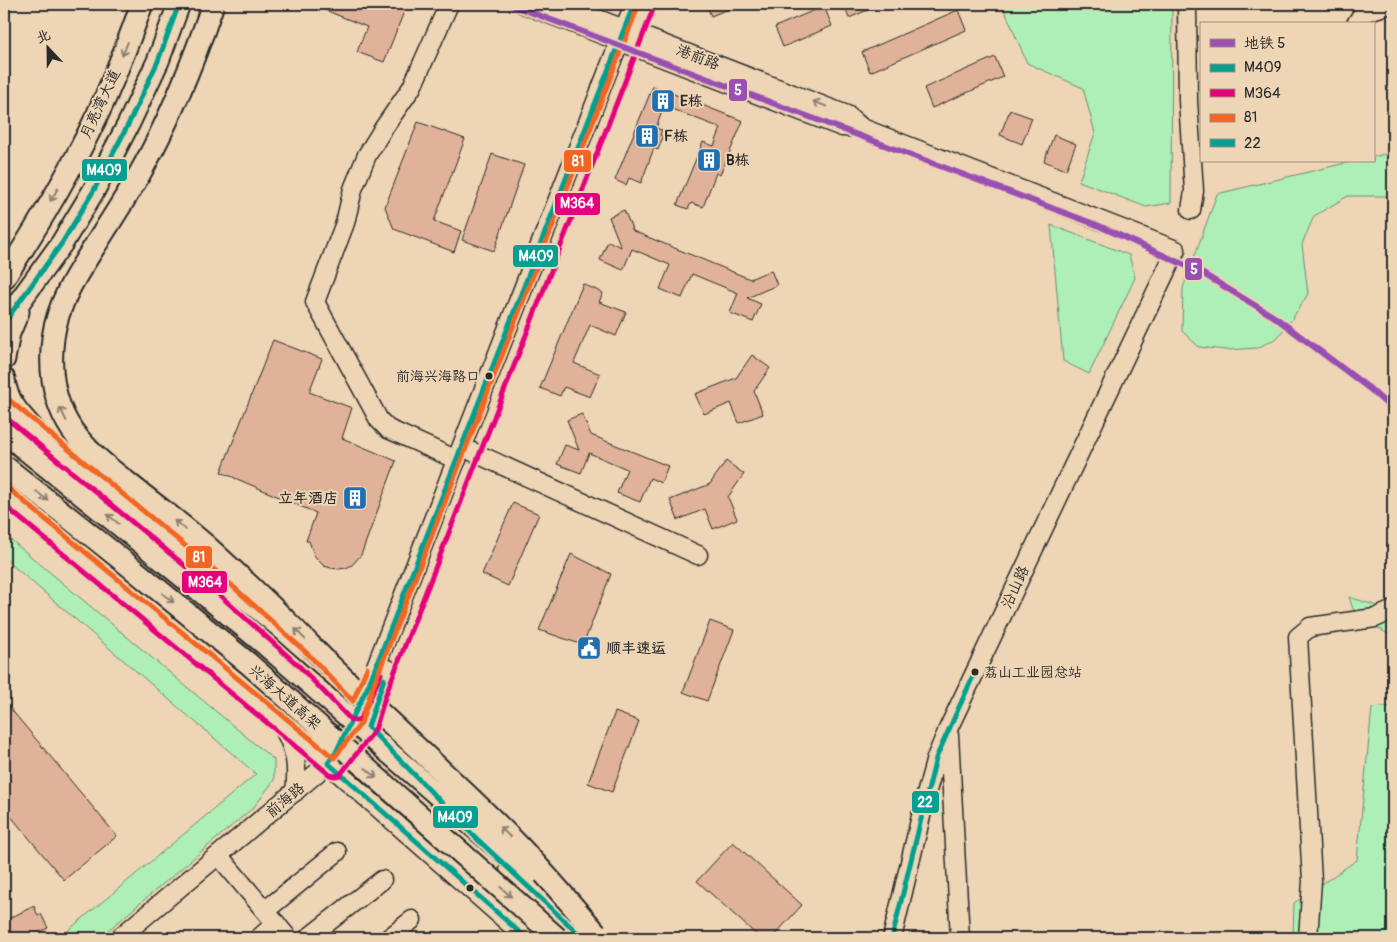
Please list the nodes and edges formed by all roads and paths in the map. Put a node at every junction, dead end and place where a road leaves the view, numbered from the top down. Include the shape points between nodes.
1 (142, 4) edge
2 (179, 4) edge
3 (213, 4) edge
4 (449, 4) edge
5 (523, 4) edge
6 (559, 4) edge
7 (634, 4) edge
8 (647, 4) edge
9 (1187, 4) edge
10 (1390, 4) edge
11 (1357, 22) edge
12 (628, 37) junction
13 (1195, 98) edge
14 (1191, 210) dead end
15 (1176, 250) joint
16 (4, 278) edge
17 (31, 286) junction
18 (4, 323) edge
19 (4, 359) edge
20 (4, 379) edge
21 (4, 406) edge
22 (34, 430) junction
23 (4, 432) edge
24 (473, 452) junction
25 (456, 460) junction
26 (4, 466) edge
27 (4, 495) edge
28 (698, 555) dead end
29 (1393, 610) edge
30 (356, 714) junction
31 (278, 721) junction
32 (368, 727) junction
33 (949, 727) junction
34 (331, 766) junction
35 (295, 792) junction
36 (337, 852) dead end
37 (224, 862) junction
38 (382, 880) dead end
39 (271, 917) junction
40 (412, 920) dead end
41 (594, 936) edge
42 (119, 938) edge
43 (134, 938) edge
44 (258, 938) edge
45 (288, 938) edge
46 (308, 938) edge
47 (389, 938) edge
48 (526, 938) edge
49 (558, 938) edge
50 (892, 938) edge
51 (960, 938) edge
52 (1308, 938) edge

1 -> 16 main road, 月亮湾大道 via 106,96 76,155
2 - 17 main road via 158,61 99,182
41 -> 3 main road, bridge via 518,845 266,601 209,549 96,458 61,411 52,373 53,340 62,304 72,280 117,212 161,134 195,56
4 - 25 street via 412,87 367,156 353,189 346,223 315,302 379,420 395,432
5 - 12 street, 港前路
6 - 12 street, 港前路
7 - 12 street, 前海路
8 - 12 street, 前海路
9 - 13 street
10 - 11 street via 1363,13
12 - 15 street, 港前路 via 842,127 862,128
12 - 24 street, 前海路
12 - 25 street, 前海路
13 - 14 street
15 - 33 street, 沿山路
17 - 18 main road
17 - 19 main road via 9,333
20 - 22 main road via 16,410
21 - 22 street
22 - 30 street via 231,595 304,661
41 -> 23 main road, 兴海大道高架, bridge via 266,645
24 - 28 street
24 - 32 street, 前海路
25 - 30 street, 前海路
26 -> 49 main road, 兴海大道高架, bridge via 249,664
27 - 31 street
29 - 52 street via 1375,618 1310,627 1298,637 1312,881
30 - 32 street
30 - 34 street, 前海路
31 - 34 street
31 - 35 street via 290,741 295,758
32 - 34 street, 前海路
32 - 41 street via 475,837
33 - 50 street, 沿山路 via 927,791
33 - 51 street
34 - 35 street, 前海路
34 - 37 street, 前海路
34 - 48 street
35 - 42 street, 前海路
36 - 39 street
37 - 39 street
37 - 43 street, 前海路
38 - 46 street
39 - 44 street
39 - 45 street
40 - 47 street

